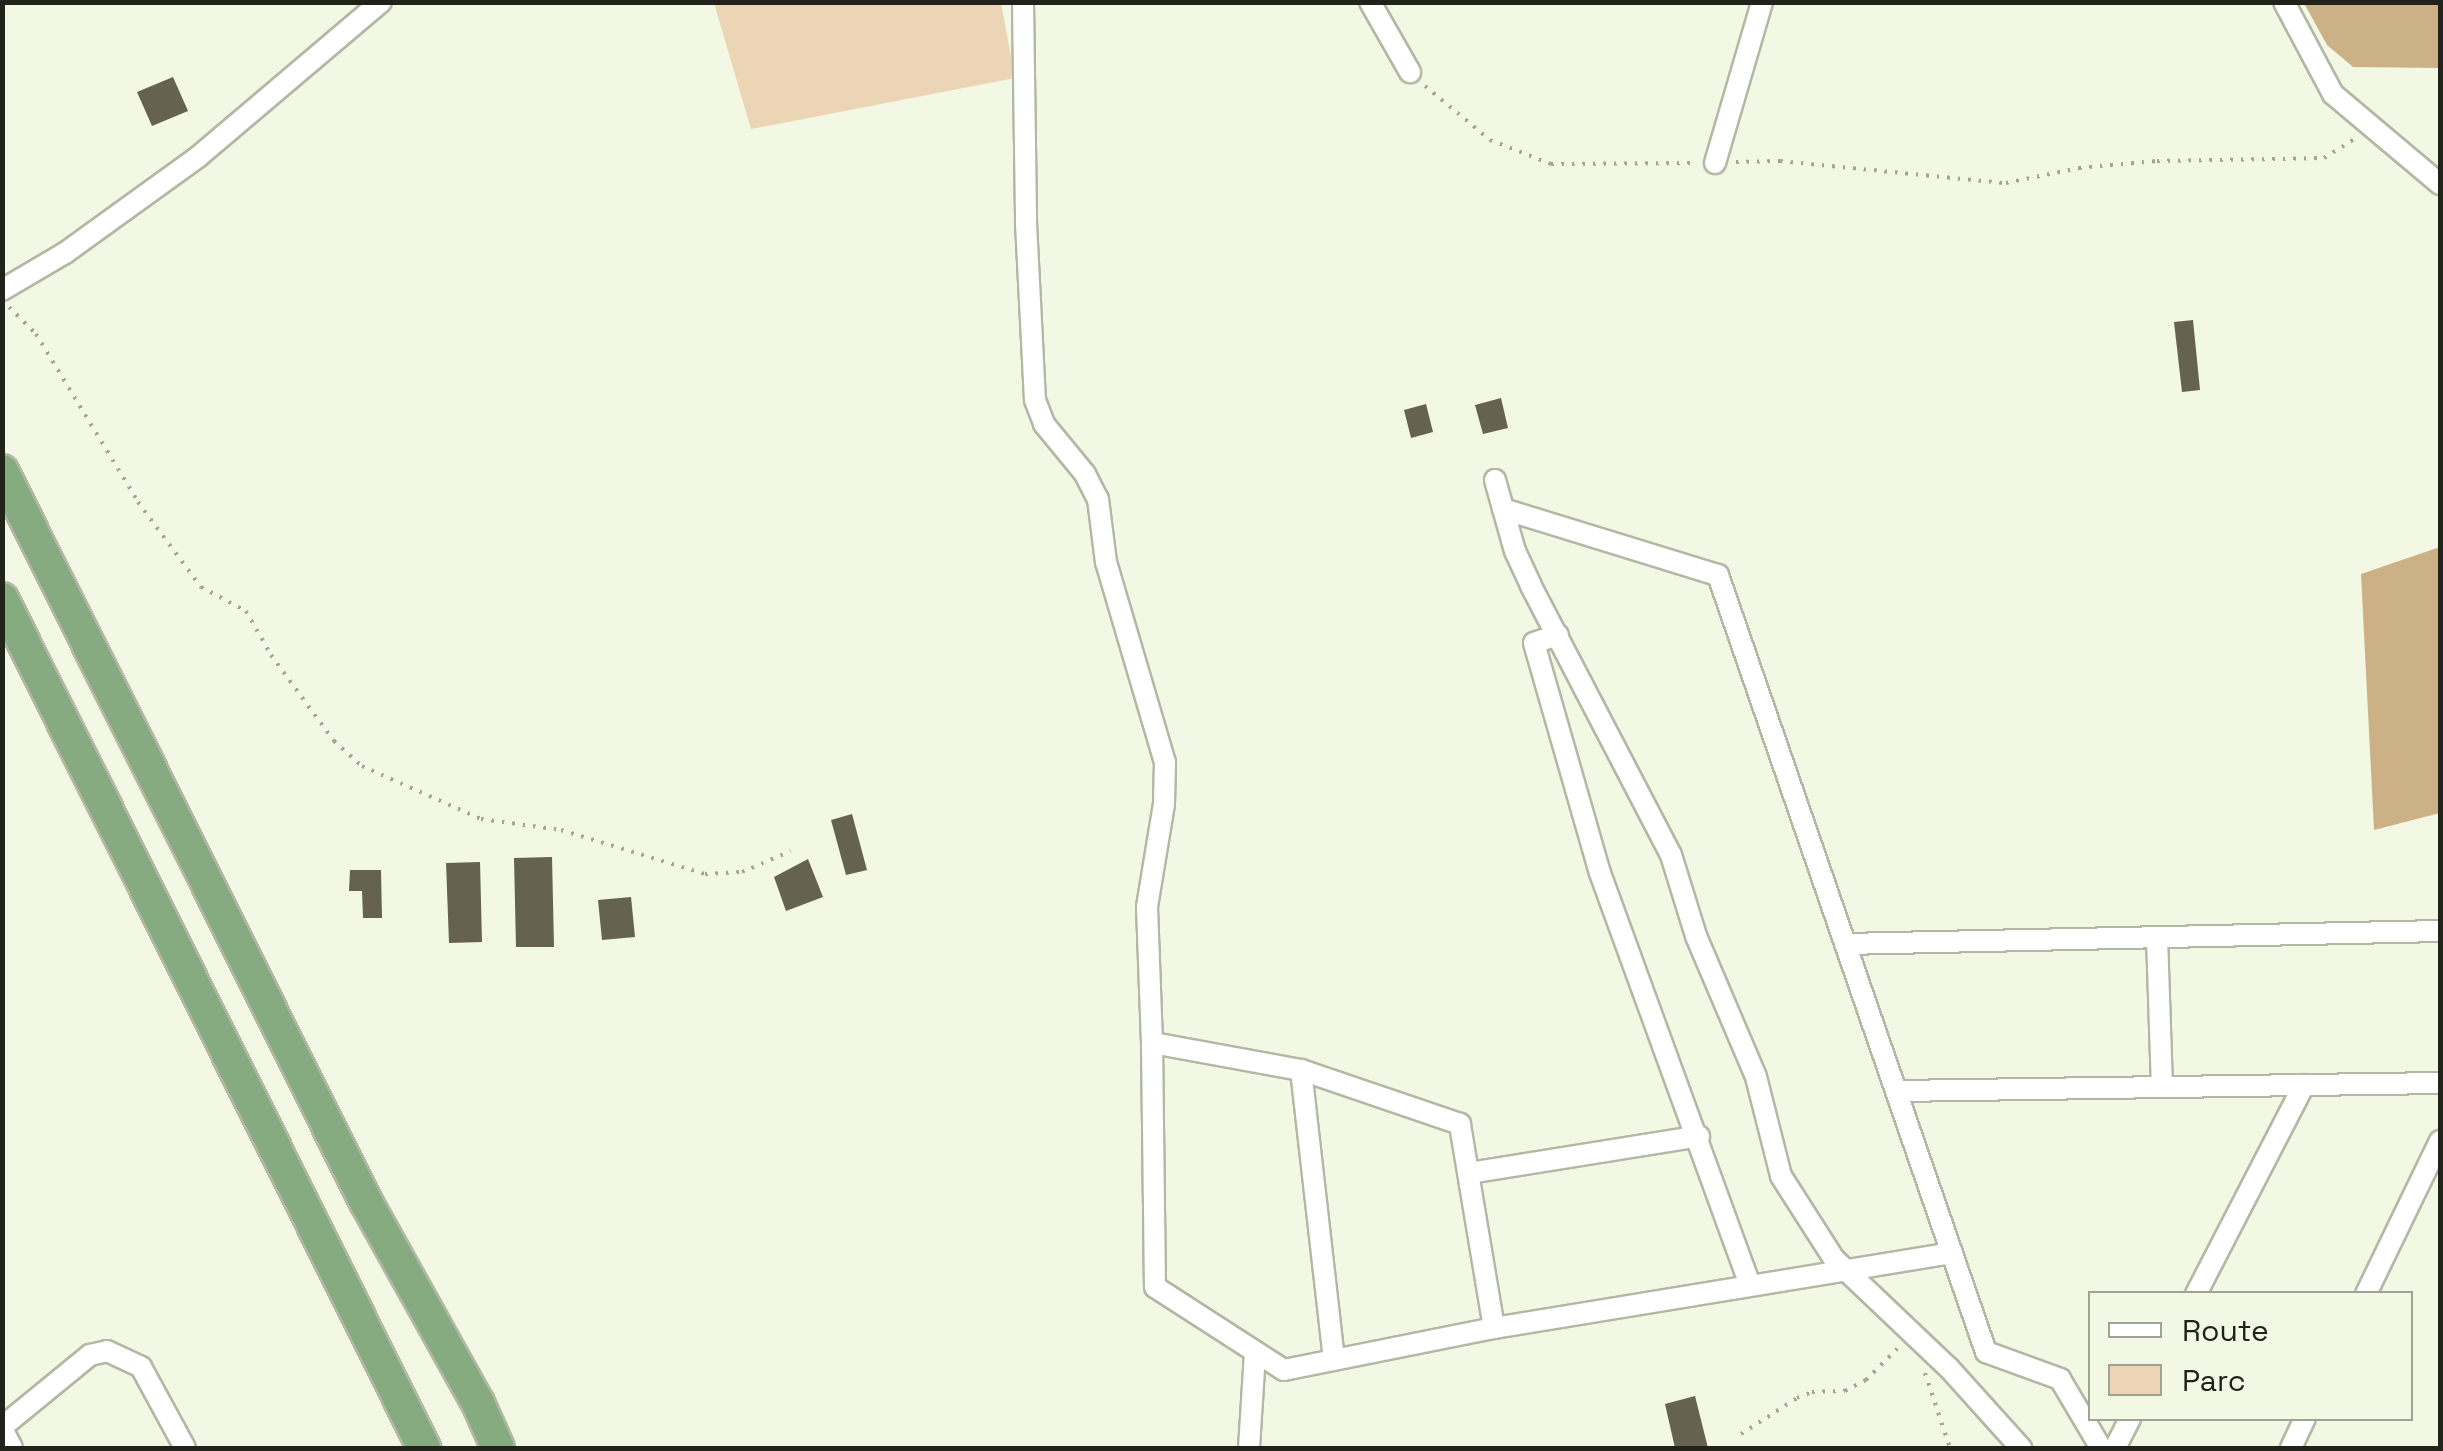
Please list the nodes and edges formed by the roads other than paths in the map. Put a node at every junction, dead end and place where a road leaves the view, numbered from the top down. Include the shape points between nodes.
1 (381, 2) edge
2 (1024, 2) edge
3 (1370, 2) edge
4 (1762, 2) edge
5 (2284, 2) edge
6 (1410, 72) road end
7 (1715, 163) road end
8 (2440, 184) edge
9 (2, 290) edge
10 (2, 471) edge
11 (1495, 480) dead end
12 (1504, 509) junction
13 (2, 598) edge
14 (1558, 635) junction
15 (2440, 931) edge
16 (2157, 937) junction
17 (1845, 944) junction
18 (1152, 1043) junction
19 (1301, 1070) junction
20 (2440, 1083) edge
21 (2304, 1085) junction
22 (2162, 1087) junction
23 (1896, 1092) junction
24 (1699, 1136) junction
25 (2440, 1141) edge
26 (1469, 1174) junction
27 (1952, 1253) junction
28 (1845, 1270) junction
29 (1750, 1286) junction
30 (2198, 1291) edge
31 (2367, 1291) edge
32 (1494, 1328) junction
33 (1255, 1352) junction
34 (1334, 1359) junction
35 (2128, 1421) edge
36 (2304, 1421) edge
37 (2, 1428) edge
38 (12, 1448) edge
39 (185, 1448) edge
40 (424, 1448) edge
41 (498, 1448) edge
42 (1250, 1448) edge
43 (2022, 1448) edge
44 (2100, 1448) edge
45 (2115, 1448) edge
46 (2291, 1448) edge

1 - 9 street via 198,157
2 - 18 street via 1035,400 1044,424 1098,498 1106,562 1165,762 1147,907
3 - 6 street
4 - 7 street
5 - 8 street via 2333,94
10 - 41 highway via 357,1184
11 - 12 street
12 - 14 street via 1515,551
12 - 17 street via 1718,575
13 - 40 highway
14 - 24 street via 1534,643 1547,692 1600,874
14 - 28 street via 1671,855 1696,936 1756,1077 1781,1176
15 - 16 street
16 - 17 street
16 - 22 street
17 - 23 street
18 - 19 street
18 - 33 street via 1155,1287
19 - 26 street via 1460,1124
19 - 34 street
20 - 21 street
21 - 22 street
21 - 30 street
22 - 23 street
23 - 27 street
24 - 26 street
24 - 29 street
25 - 31 street
26 - 32 street
27 - 28 street
27 - 44 street via 1986,1352 2060,1379
28 - 29 street
28 - 43 street
29 - 32 street
32 - 34 street
33 - 34 street via 1284,1370
33 - 42 street
35 - 45 street
36 - 46 street
37 - 38 street
37 - 39 street via 90,1355 107,1350 140,1367

